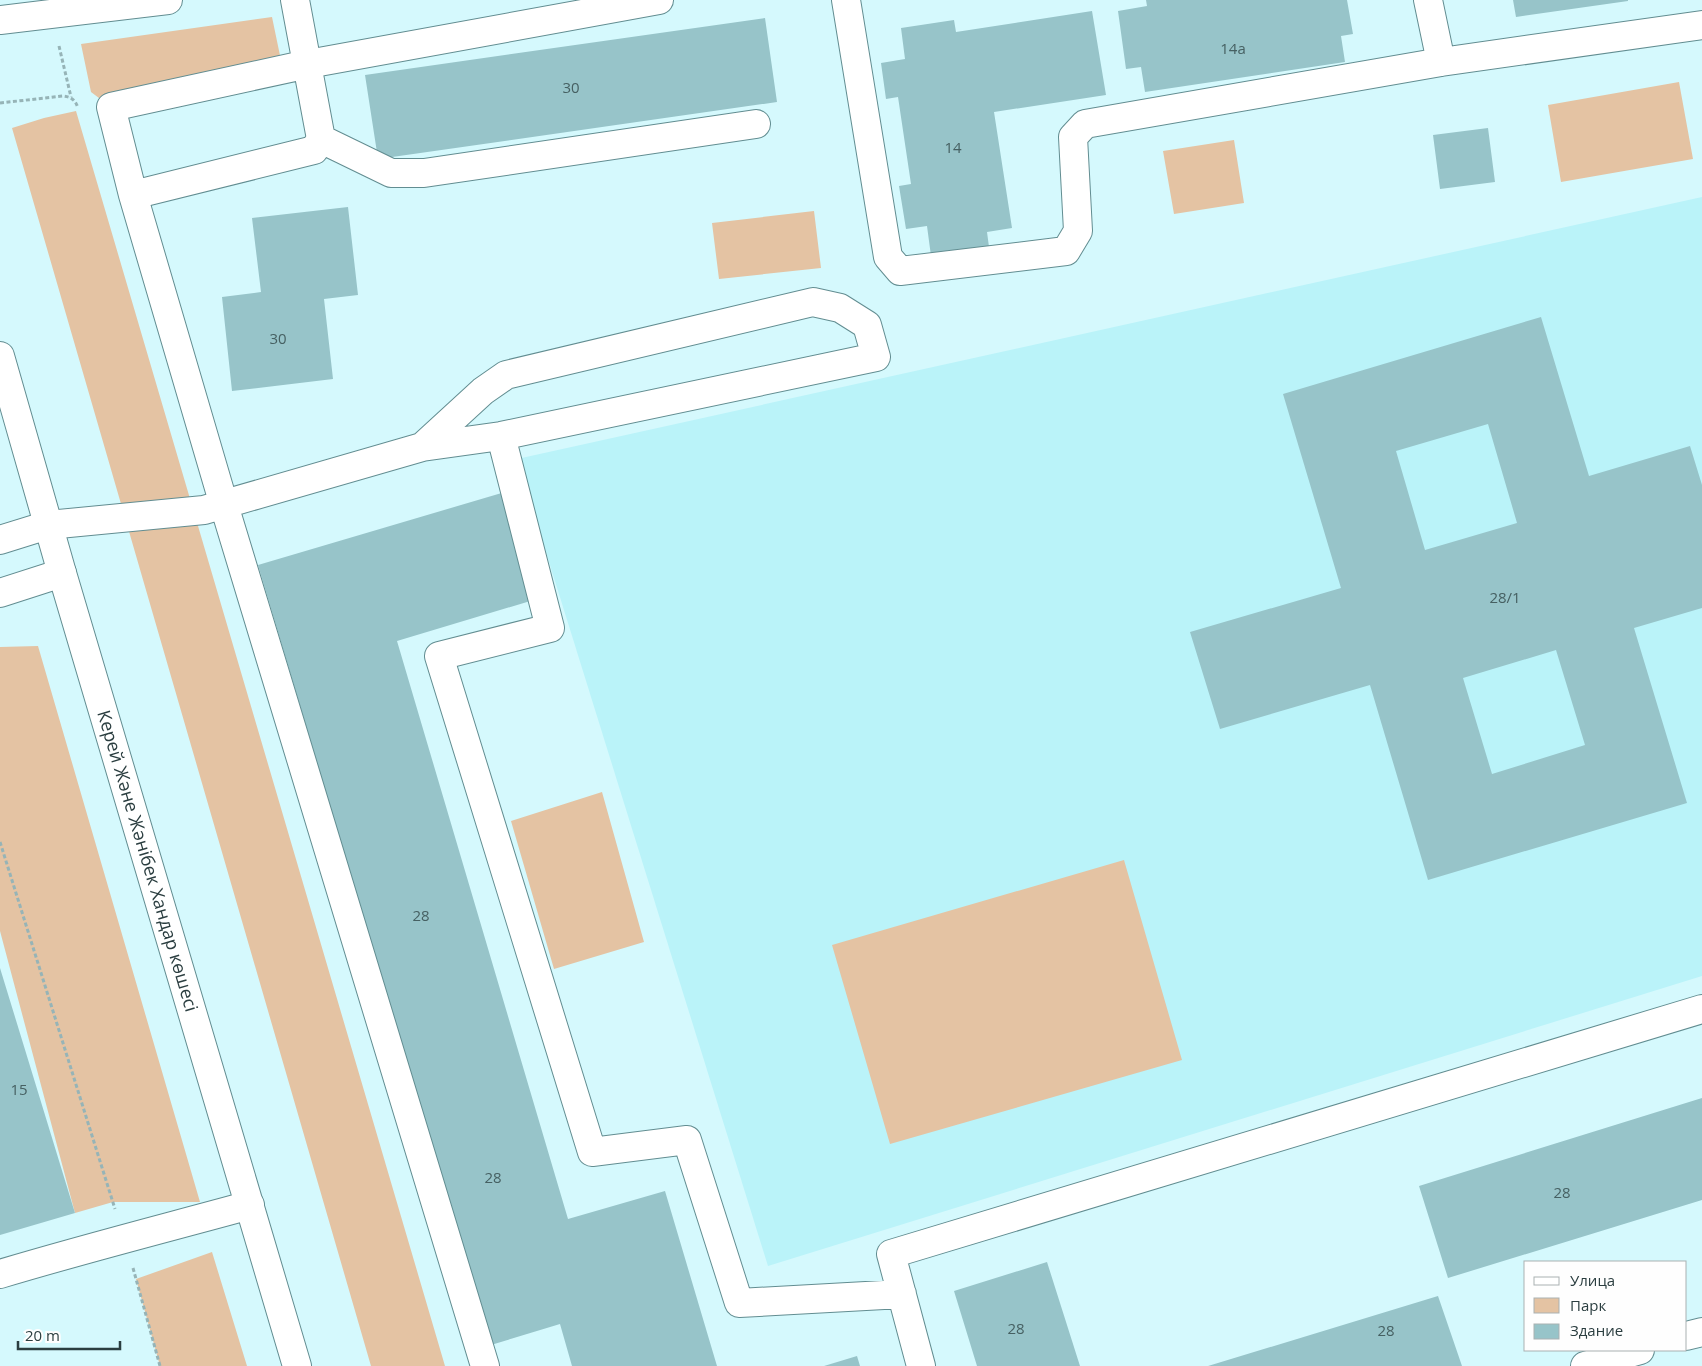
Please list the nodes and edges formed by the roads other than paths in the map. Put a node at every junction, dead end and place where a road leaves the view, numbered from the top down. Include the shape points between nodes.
1 (168, 0) edge
2 (295, 0) edge
3 (659, 0) edge
4 (846, 0) edge
5 (1428, 0) edge
6 (0, 20) edge
7 (1702, 25) edge
8 (1442, 62) junction
9 (308, 64) junction
10 (756, 124) dead end
11 (321, 138) junction
12 (133, 195) junction
13 (0, 356) edge
14 (501, 436) junction
15 (422, 447) junction
16 (224, 505) junction
17 (48, 525) junction
18 (0, 540) edge
19 (62, 573) junction
20 (0, 593) edge
21 (1702, 1009) edge
22 (250, 1205) junction
23 (0, 1274) edge
24 (902, 1294) junction
25 (1702, 1332) edge
26 (1687, 1336) edge
27 (1637, 1351) edge
28 (296, 1366) edge
29 (485, 1366) edge
30 (921, 1366) edge
31 (1585, 1366) edge

1 - 6 main road
2 - 9 main road
3 - 9 main road
4 - 8 main road via 888,257 900,271 1066,251 1078,231 1073,137 1085,124
5 - 8 main road
7 - 8 main road
9 - 11 main road
9 - 12 main road via 111,107
10 - 11 main road via 424,173 392,173
11 - 12 main road via 314,150
12 - 16 main road
13 - 17 main road, Керей Және Жәнібек Хандар көшесі
14 - 15 main road
14 - 15 main road via 876,357 867,325 840,308 813,302 506,375 483,391
14 - 24 main road via 550,628 439,656 592,1152 687,1140 739,1303
15 - 16 main road
16 - 17 main road via 204,510
16 - 29 main road
17 - 18 main road
17 - 19 main road, Керей Және Жәнібек Хандар көшесі
19 - 20 main road
19 - 22 main road, Керей Және Жәнібек Хандар көшесі
21 - 24 main road via 890,1254
22 - 23 main road
22 - 28 main road, Керей Және Жәнібек Хандар көшесі
24 - 30 main road
25 - 26 main road
27 - 31 main road

